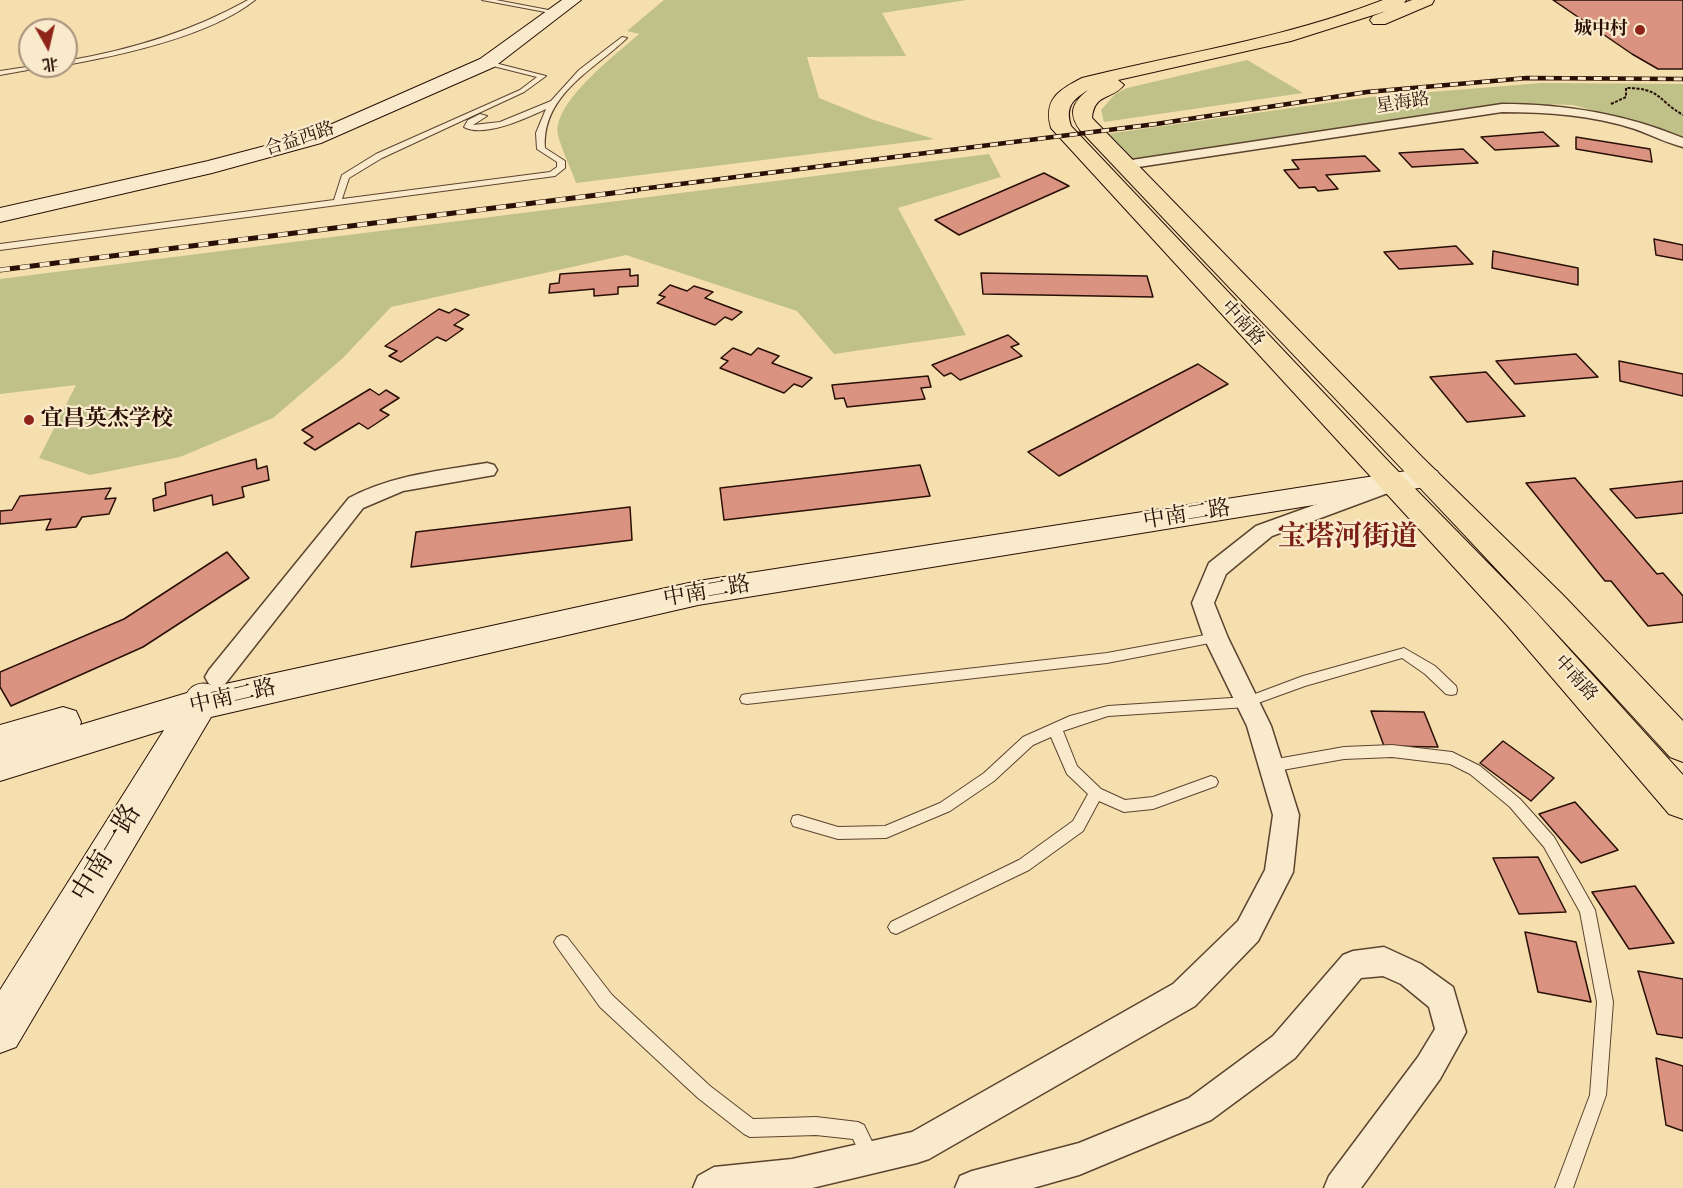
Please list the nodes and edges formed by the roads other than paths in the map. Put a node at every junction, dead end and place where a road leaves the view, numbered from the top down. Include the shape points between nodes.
1 (252, 0) edge
2 (485, 0) edge
3 (573, 0) edge
4 (1398, 0) edge
5 (1425, 0) edge
6 (556, 12) junction
7 (624, 38) dead end
8 (78, 61) edge
9 (487, 63) junction
10 (18, 70) edge
11 (0, 73) edge
12 (554, 103) junction
13 (489, 107) junction
14 (1683, 143) edge
15 (1125, 165) junction
16 (337, 203) junction
17 (0, 215) edge
18 (0, 247) edge
19 (487, 470) dead end
20 (1403, 474) junction
21 (1216, 638) junction
22 (1451, 690) dead end
23 (208, 691) junction
24 (747, 699) dead end
25 (1246, 702) junction
26 (1055, 729) junction
27 (0, 741) edge
28 (1683, 746) edge
29 (0, 765) edge
30 (1271, 766) junction
31 (1211, 782) dead end
32 (1096, 794) junction
33 (1683, 802) edge
34 (798, 821) dead end
35 (896, 927) dead end
36 (562, 942) dead end
37 (0, 1031) edge
38 (871, 1158) junction
39 (710, 1188) edge
40 (972, 1188) edge
41 (1341, 1188) edge
42 (1564, 1188) edge

1 - 8 lane via 228,15 155,42
2 - 6 lane
3 - 6 main road, 合益西路
4 - 20 main road, 中南路 via 1361,16 1301,33 1089,82 1060,102 1056,115 1079,150
5 - 15 main road, 中南路 via 1377,21 1313,39 1101,90 1085,104 1082,118
6 - 9 main road, 合益西路
7 - 12 lane via 595,60
9 - 13 lane via 543,76 522,92
9 - 17 main road, 合益西路 via 314,139
10 - 11 lane
12 - 13 lane via 498,125 468,127 492,110
12 - 16 lane via 543,118 538,138 541,149 561,161 561,168 552,174
13 - 16 lane via 379,156 345,177
14 - 15 street, 星海路 via 1590,113 1543,107 1502,108
15 - 20 main road, 中南路
16 - 18 lane
19 - 23 street via 396,486 374,492 356,503
20 - 21 street via 1264,531 1218,569 1203,603
20 - 23 main road, 中南二路 via 698,593
20 - 28 main road, 中南路 via 1552,605
20 - 33 main road, 中南路 via 1519,616
21 - 24 lane via 1107,658
21 - 25 street
22 - 25 lane via 1404,653 1303,681
23 - 27 main road, 中南二路
23 - 29 main road, 中南二路
23 - 37 main road, 中南一路
25 - 26 lane via 1108,711
25 - 30 street via 1259,726
26 - 32 lane via 1072,770
26 - 34 lane via 1028,741 989,777 945,807 886,832 838,833
30 - 38 street via 1286,815 1279,872 1248,931 1184,995 917,1147
30 - 42 lane via 1344,753 1392,751 1452,758 1475,770 1515,802 1549,842 1587,910 1605,1002 1598,1095
31 - 32 lane via 1153,803 1124,806
32 - 35 lane via 1078,826 1024,865
36 - 38 lane via 606,1001 704,1092 750,1128 816,1126 858,1131
38 - 39 street via 792,1176 714,1184
40 - 41 street via 1079,1159 1200,1109 1284,1047 1353,965 1384,961 1411,974 1442,998 1451,1032

